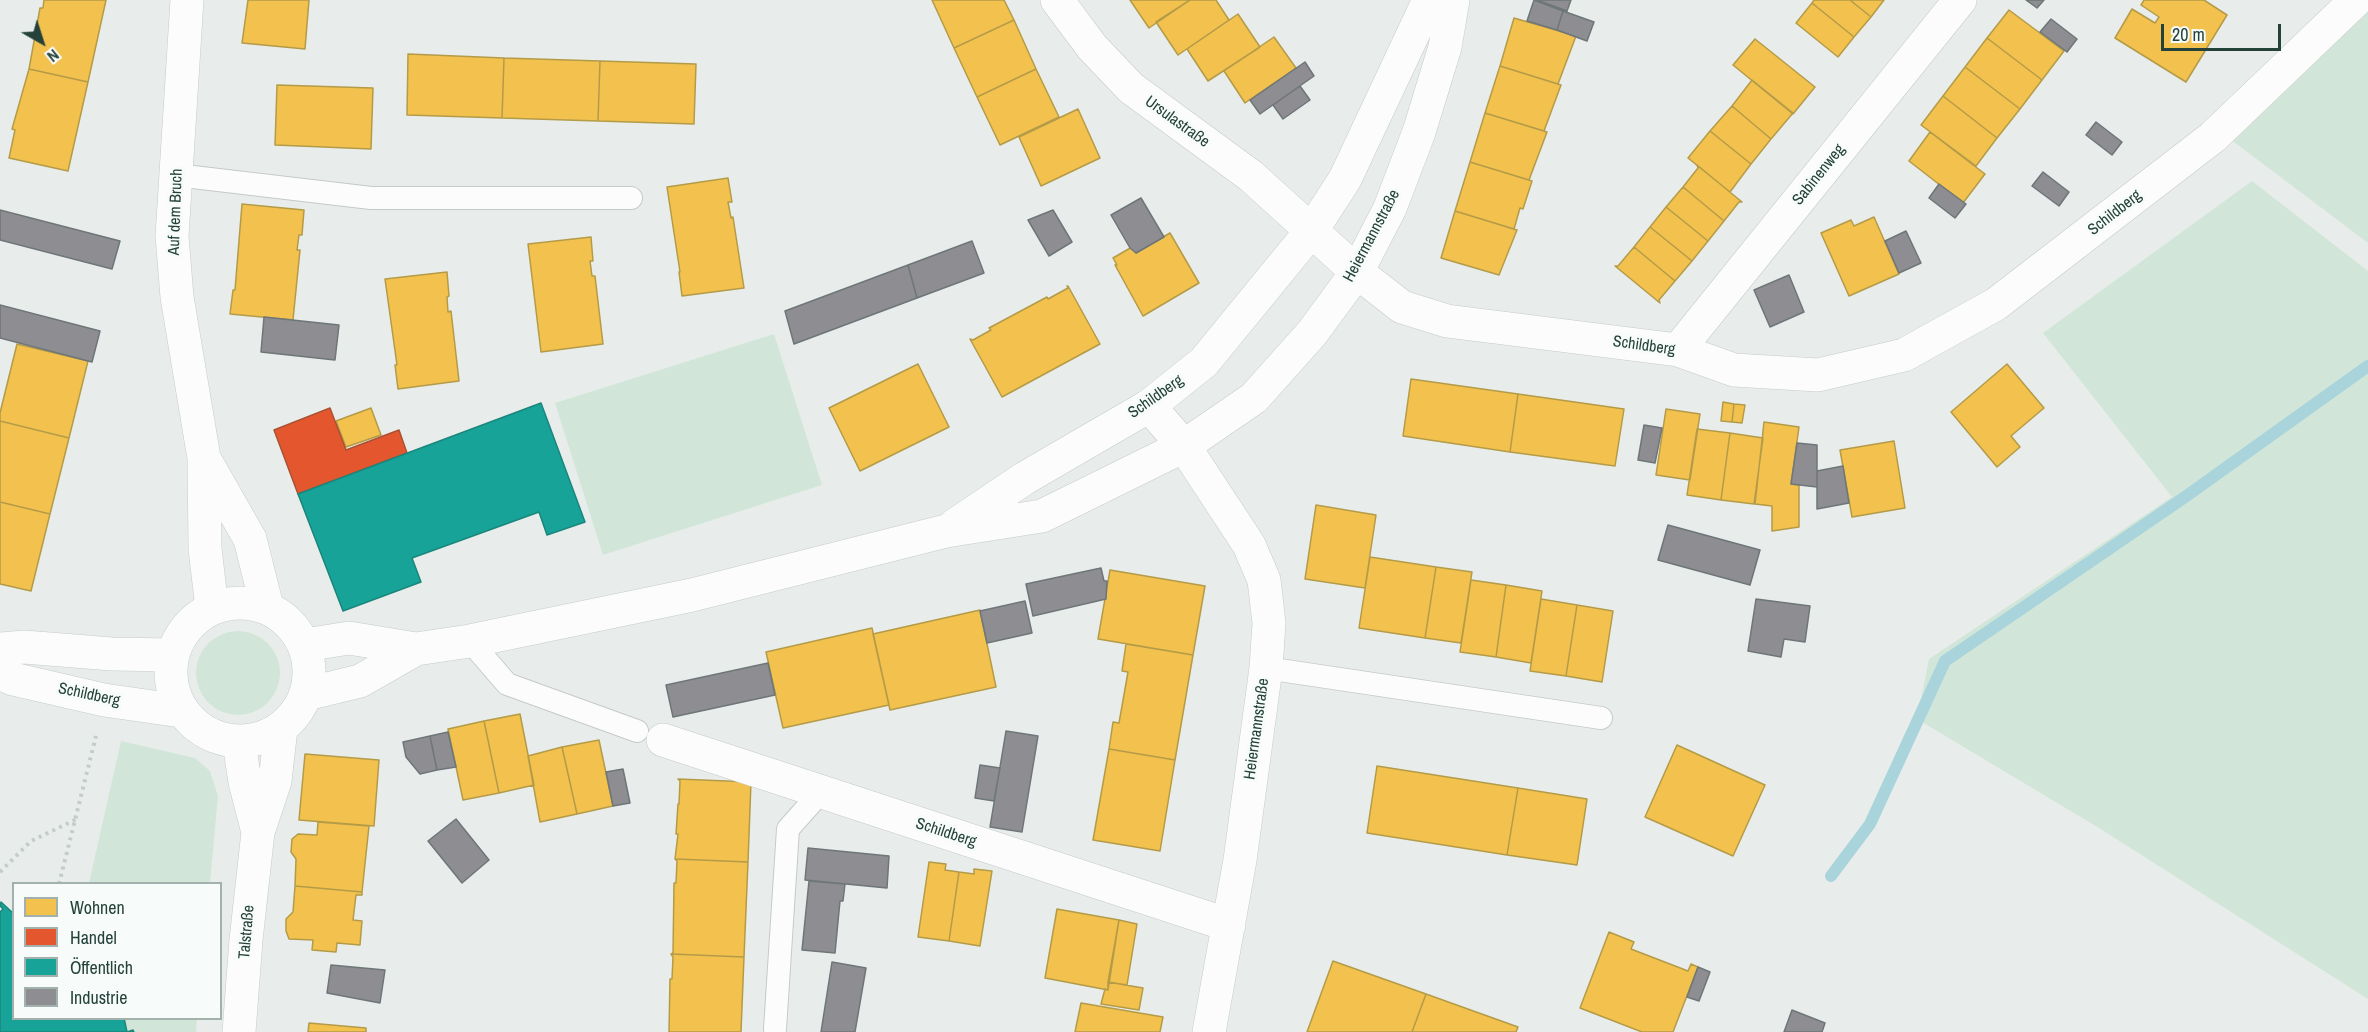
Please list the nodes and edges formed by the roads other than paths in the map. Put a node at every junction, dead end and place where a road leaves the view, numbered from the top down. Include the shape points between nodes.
1 (187, 0) edge
2 (1058, 0) edge
3 (1429, 0) edge
4 (1453, 0) edge
5 (1960, 0) edge
6 (2356, 0) edge
7 (176, 175) junction
8 (632, 198) dead end
9 (1312, 230) junction
10 (1357, 272) junction
11 (1678, 350) junction
12 (1149, 406) junction
13 (1184, 446) junction
14 (204, 458) junction
15 (946, 531) junction
16 (267, 607) junction
17 (212, 608) junction
18 (470, 641) junction
19 (305, 645) junction
20 (0, 649) edge
21 (416, 649) junction
22 (171, 655) junction
23 (1266, 668) junction
24 (0, 673) edge
25 (307, 694) junction
26 (181, 711) junction
27 (1600, 718) dead end
28 (281, 728) junction
29 (650, 736) joint
30 (239, 742) junction
31 (821, 792) junction
32 (258, 832) junction
33 (1229, 925) junction
34 (775, 1029) dead end
35 (239, 1032) edge
36 (1209, 1032) edge

1 - 7 street, Auf dem Bruch
2 - 9 street, Ursulastraße via 1092,47 1131,88 1251,176
3 - 9 street via 1345,179
4 - 10 street, Heiermannstraße via 1444,47 1419,132 1390,208
5 - 11 street, Sabinenweg
6 - 11 street, Schildberg via 2213,136 1996,304 1904,355 1818,375 1734,370
7 - 8 lane via 371,198
7 - 14 street, Auf dem Bruch via 172,236 177,297
9 - 10 street, Schildberg
9 - 12 street, Schildberg via 1204,362
10 - 11 street, Schildberg via 1402,307 1447,321
10 - 13 street, Heiermannstraße via 1312,333 1254,398
12 - 13 street, Heiermannstraße
12 - 15 street, Schildberg via 1025,478
13 - 15 street, Schildberg via 1042,516
13 - 23 street, Heiermannstraße via 1249,545 1264,580 1269,623
14 - 16 street, Auf dem Bruch via 249,539
14 - 17 street, Auf dem Bruch via 205,549
15 - 18 street, Schildberg via 692,595
16 - 17 street via 239,602
16 - 19 street via 290,622
17 - 22 street via 186,627
18 - 21 street, Schildberg
18 - 29 lane, Schildberg via 507,684
19 - 21 street, Schildberg via 349,638
19 - 25 street via 310,670
20 - 22 street via 24,646
21 - 25 street, Schildberg via 360,681
22 - 26 street via 170,684
23 - 27 lane
23 - 33 street, Heiermannstraße
24 - 26 street, Schildberg via 104,700
25 - 28 street via 297,713
26 - 30 street via 206,734
28 - 30 street via 261,739
28 - 32 street, Talstraße via 275,781
29 - 31 street, Schildberg
30 - 32 street, Talstraße via 244,782
31 - 33 street, Schildberg
31 - 34 lane via 788,829
32 - 35 street, Talstraße
33 - 36 street, Heiermannstraße

